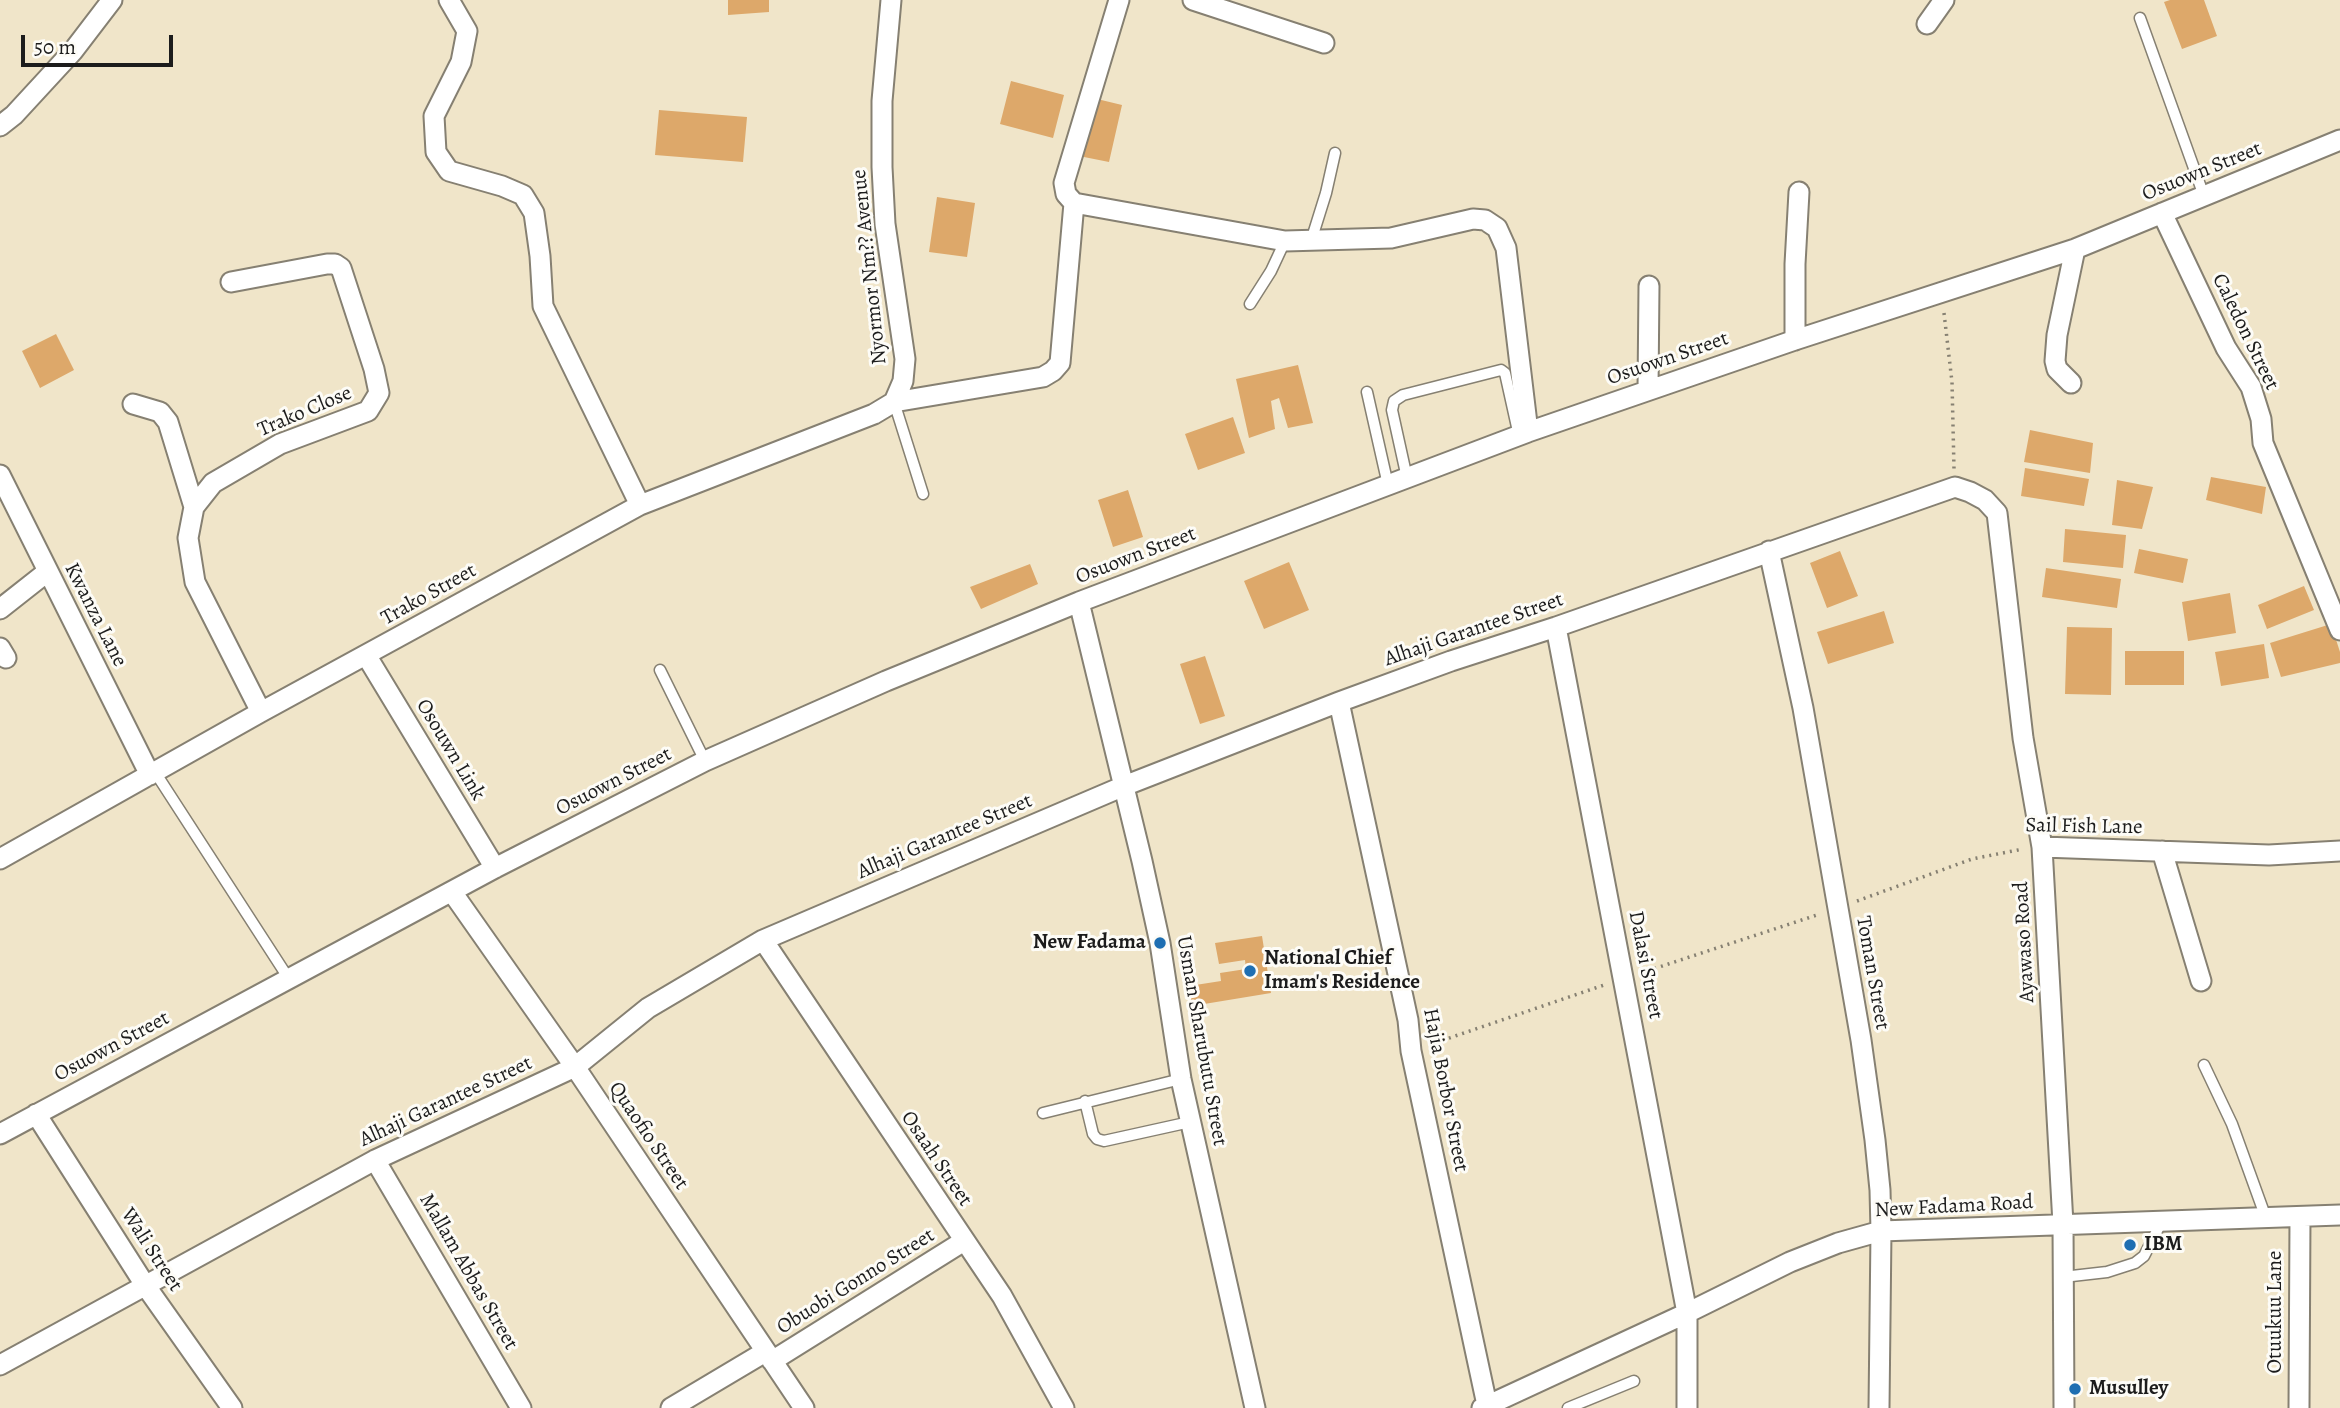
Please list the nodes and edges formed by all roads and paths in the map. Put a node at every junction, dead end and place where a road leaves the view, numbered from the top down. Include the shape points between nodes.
1 (112, 0) edge
2 (449, 0) edge
3 (891, 0) edge
4 (1119, 0) edge
5 (1192, 0) edge
6 (1944, 0) edge
7 (2140, 18) dead end
8 (1927, 24) dead end
9 (1324, 43) dead end
10 (0, 126) edge
11 (2340, 140) edge
12 (1335, 153) dead end
13 (1799, 192) dead end
14 (2204, 196) junction
15 (1074, 203) junction
16 (2162, 213) junction
17 (1284, 241) junction
18 (1311, 242) junction
19 (2076, 249) junction
20 (231, 282) dead end
21 (1649, 286) dead end
22 (1942, 293) junction
23 (1250, 304) dead end
24 (1795, 340) junction
25 (2071, 383) dead end
26 (1648, 389) junction
27 (1367, 392) dead end
28 (894, 402) junction
29 (132, 404) dead end
30 (1523, 434) junction
31 (0, 475) edge
32 (1407, 478) junction
33 (1388, 485) junction
34 (1962, 490) junction
35 (923, 494) dead end
36 (640, 505) junction
37 (194, 507) junction
38 (1769, 551) junction
39 (47, 572) junction
40 (1079, 602) junction
41 (0, 608) edge
42 (1556, 626) junction
43 (2340, 630) edge
44 (366, 655) junction
45 (660, 670) dead end
46 (1339, 702) junction
47 (261, 712) junction
48 (705, 761) junction
49 (152, 774) junction
50 (1124, 786) junction
51 (2042, 847) junction
52 (2162, 851) junction
53 (2340, 851) edge
54 (0, 859) edge
55 (495, 868) junction
56 (452, 892) junction
57 (1838, 908) junction
58 (763, 940) junction
59 (289, 979) junction
60 (2201, 981) dead end
61 (2204, 1065) dead end
62 (575, 1067) junction
63 (1181, 1079) junction
64 (1085, 1101) junction
65 (1043, 1113) dead end
66 (36, 1114) junction
67 (1190, 1122) junction
68 (0, 1134) edge
69 (375, 1160) junction
70 (2340, 1215) edge
71 (2300, 1217) junction
72 (2266, 1218) junction
73 (2162, 1221) junction
74 (2063, 1224) junction
75 (1881, 1231) junction
76 (964, 1241) junction
77 (2063, 1277) junction
78 (145, 1285) junction
79 (1687, 1313) junction
80 (768, 1357) junction
81 (0, 1365) edge
82 (1634, 1381) dead end
83 (1486, 1407) edge
84 (232, 1408) edge
85 (521, 1408) edge
86 (671, 1408) edge
87 (804, 1408) edge
88 (1065, 1408) edge
89 (1255, 1408) edge
90 (1568, 1408) edge
91 (1687, 1408) edge
92 (1879, 1408) edge
93 (2064, 1408) edge
94 (2299, 1408) edge

1 - 10 street via 73,51
2 - 36 street via 467,31 461,62 434,116 436,152 449,171 523,195 534,213 543,306
3 - 28 street, Nyormor Nm?? Avenue via 882,101 882,167 885,224 905,359 903,381
4 - 15 street, Trako Street via 1064,183
5 - 9 street
6 - 8 street
7 - 14 lane
11 - 14 street, Osuown Street
12 - 18 lane
13 - 24 street
14 - 16 street, Osuown Street
15 - 17 street
15 - 28 street, Trako Street via 1060,363 1053,371 1043,377
16 - 19 street, Osuown Street
16 - 43 street, Caledon Street via 2226,348 2251,387 2263,443
17 - 18 street
17 - 23 lane
18 - 30 street via 1391,238 1473,219 1485,219 1497,228 1506,248
19 - 22 street, Osuown Street
19 - 25 street via 2056,360 2057,369
20 - 37 street, Trako Close via 327,264 341,268 379,393 368,411 280,444 213,483
21 - 26 street
22 - 24 street, Osuown Street
22 - 34 path
24 - 26 street, Osuown Street
26 - 30 street, Osuown Street
27 - 33 lane
28 - 35 lane
28 - 36 street, Trako Street via 874,414
29 - 37 street via 160,412 168,422
30 - 32 street, Osuown Street
30 - 32 lane via 1501,370 1403,395 1394,401 1392,410
31 - 39 street, Kwanza Lane
32 - 33 street, Osuown Street
33 - 40 street, Osuown Street
34 - 38 street, Alhaji Garantee Street
34 - 51 street, Ayawaso Road via 1986,500 1997,513 2023,738
36 - 44 street, Trako Street
37 - 47 street via 188,538 195,582
38 - 42 street, Alhaji Garantee Street
38 - 57 street, Toman Street via 1803,708
39 - 41 street
39 - 49 street, Kwanza Lane
40 - 48 street, Osuown Street
40 - 50 street, Usman Sharubutu Street
42 - 46 street, Alhaji Garantee Street
42 - 79 street, Dalasi Street
44 - 47 street, Trako Street
44 - 55 street, Osouwn Link
45 - 48 lane
46 - 50 street, Alhaji Garantee Street
46 - 83 street, Hajia Borbor Street
47 - 49 street, Trako Street
48 - 55 street, Osuown Street
49 - 54 street, Trako Street
49 - 59 lane
50 - 58 street, Alhaji Garantee Street
50 - 63 street, Usman Sharubutu Street via 1160,943
51 - 52 street, Sail Fish Lane
51 - 57 path, Sail Fish Lane via 1972,859
51 - 74 street, Ayawaso Road
52 - 53 street, Sail Fish Lane via 2270,855
52 - 60 street
55 - 56 street, Osuown Street
56 - 59 street, Osuown Street
56 - 62 street, Quaofio Street
57 - 75 street, Toman Street via 1875,1140
58 - 62 street, Alhaji Garantee Street via 648,1008
58 - 76 street, Osaah Street
59 - 66 street, Osuown Street
61 - 72 lane via 2232,1124
62 - 69 street, Alhaji Garantee Street
62 - 80 street, Quaofio Street
63 - 64 lane
63 - 67 street, Usman Sharubutu Street
64 - 65 lane
64 - 67 lane via 1093,1135 1104,1141
66 - 68 street, Osuown Street
66 - 78 street, Wali Street
67 - 89 street, Usman Sharubutu Street
69 - 78 street, Alhaji Garantee Street
69 - 85 street, Mallam Abbas Street
70 - 71 street, New Fadama Road
71 - 72 street, New Fadama Road
71 - 94 street, Otuukuu Lane
72 - 73 street, New Fadama Road
73 - 74 street, New Fadama Road
73 - 77 lane via 2144,1256 2135,1263
74 - 75 street, New Fadama Road
74 - 77 street, Ayawaso Road
75 - 79 street, New Fadama Road via 1790,1262
75 - 92 street, Toman Street
76 - 80 street, Obuobi Gonno Street
76 - 88 street, Osaah Street via 1002,1296
77 - 93 street, Ayawaso Road
78 - 81 street, Alhaji Garantee Street
78 - 84 street, Wali Street
79 - 83 street, New Fadama Road
79 - 91 street, Dalasi Street
80 - 86 street, Obuobi Gonno Street
80 - 87 street, Quaofio Street
82 - 90 lane

